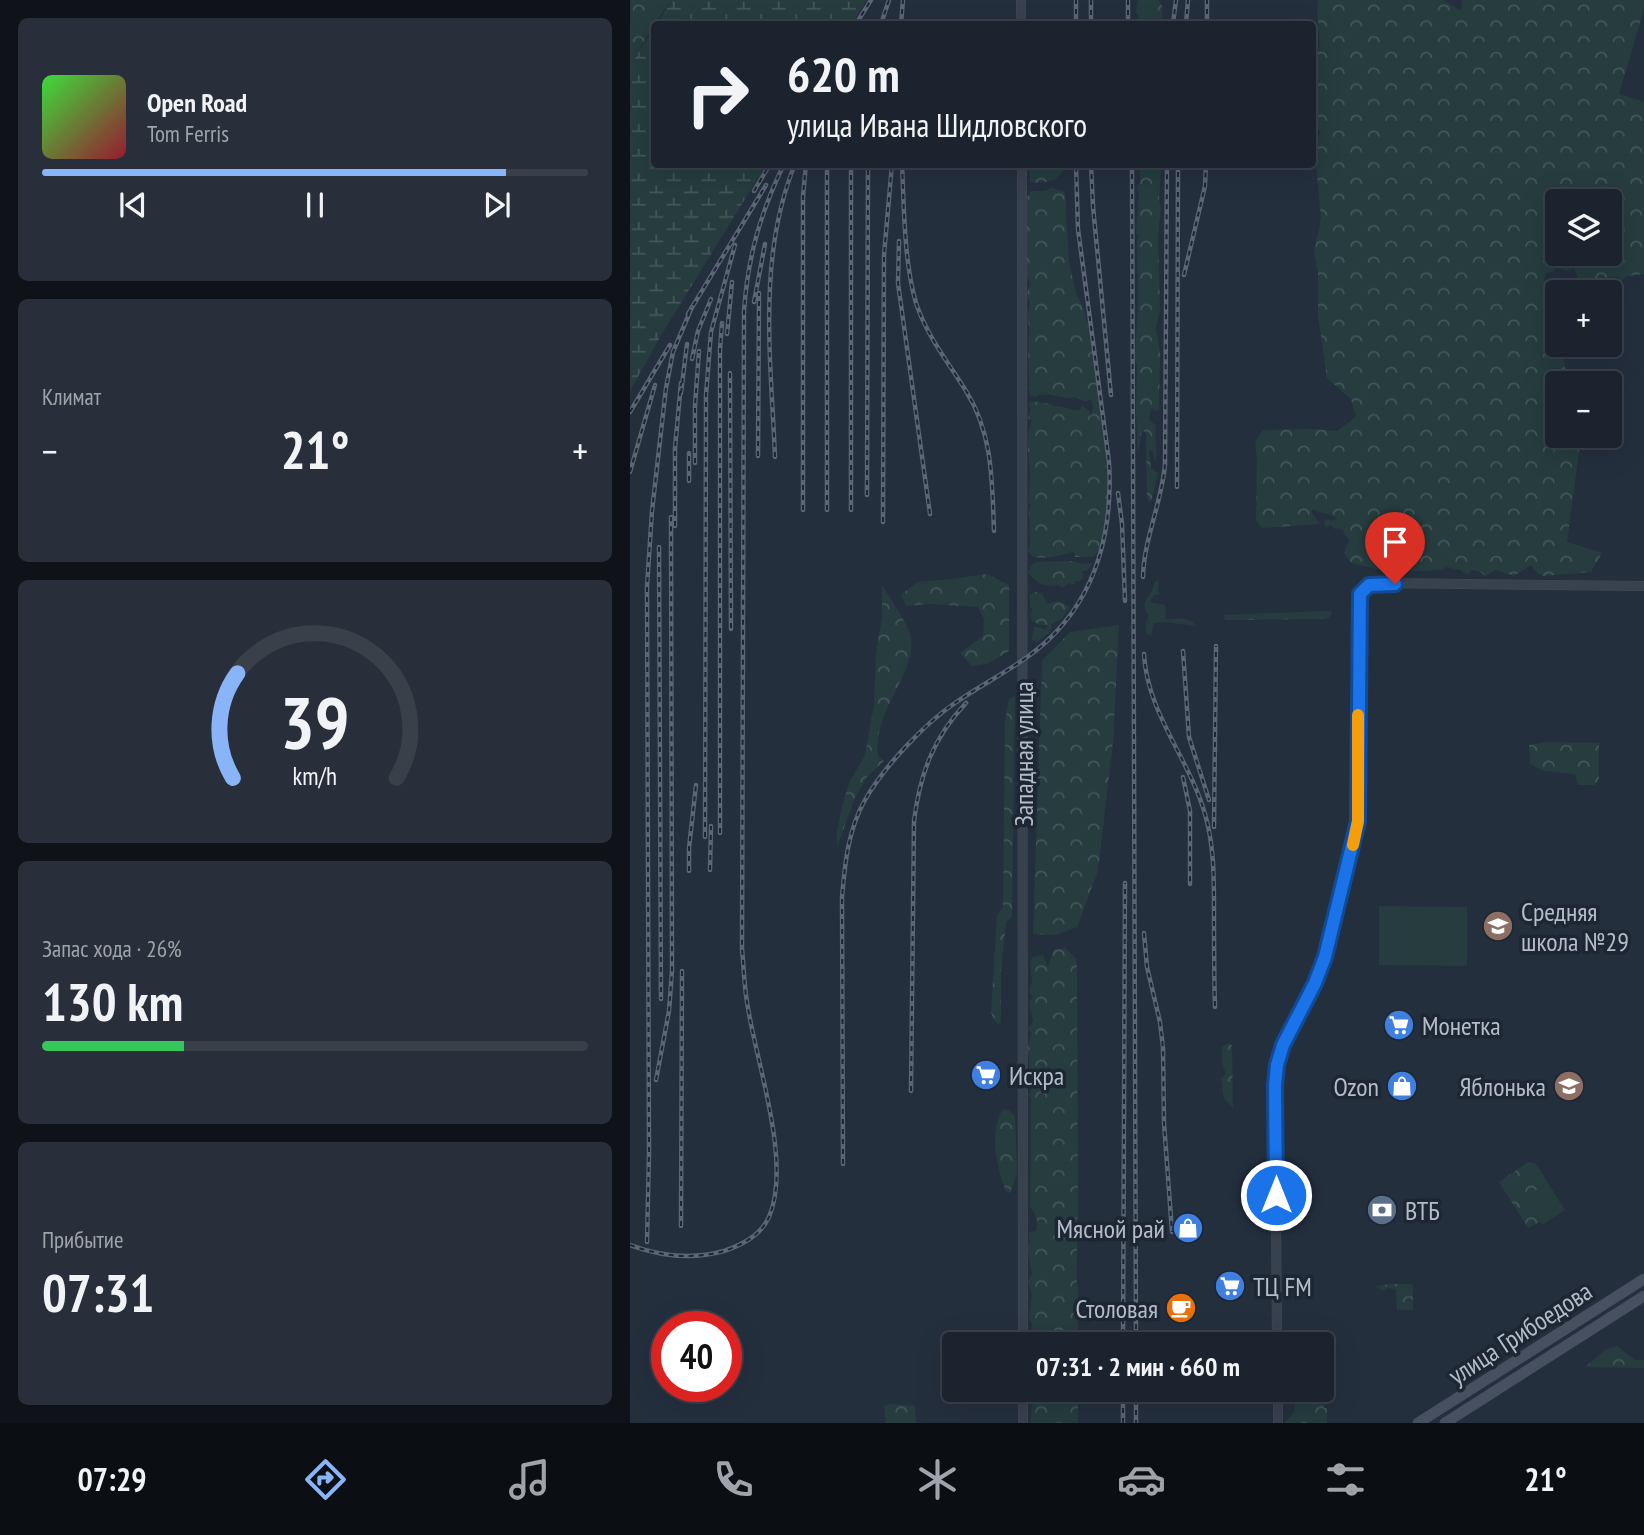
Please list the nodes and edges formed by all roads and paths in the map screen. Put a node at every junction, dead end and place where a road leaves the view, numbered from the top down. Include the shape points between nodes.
1 (1021, 0) edge
2 (1021, 21) edge
3 (1022, 168) edge
4 (1644, 586) edge
5 (1644, 1279) edge
6 (1644, 1296) edge
7 (1023, 1332) edge
8 (1277, 1332) edge
9 (1023, 1402) edge
10 (1278, 1402) edge
11 (1023, 1423) edge
12 (1278, 1423) edge
13 (1418, 1423) edge
14 (1445, 1423) edge

1 - 2 street
3 - 7 street, Западная улица
4 - 8 street via 1378,583 1364,588 1359,601 1358,821 1325,957 1277,1065
5 - 13 main road, улица Грибоедова
6 - 14 main road, улица Грибоедова
9 - 11 street
10 - 12 street

